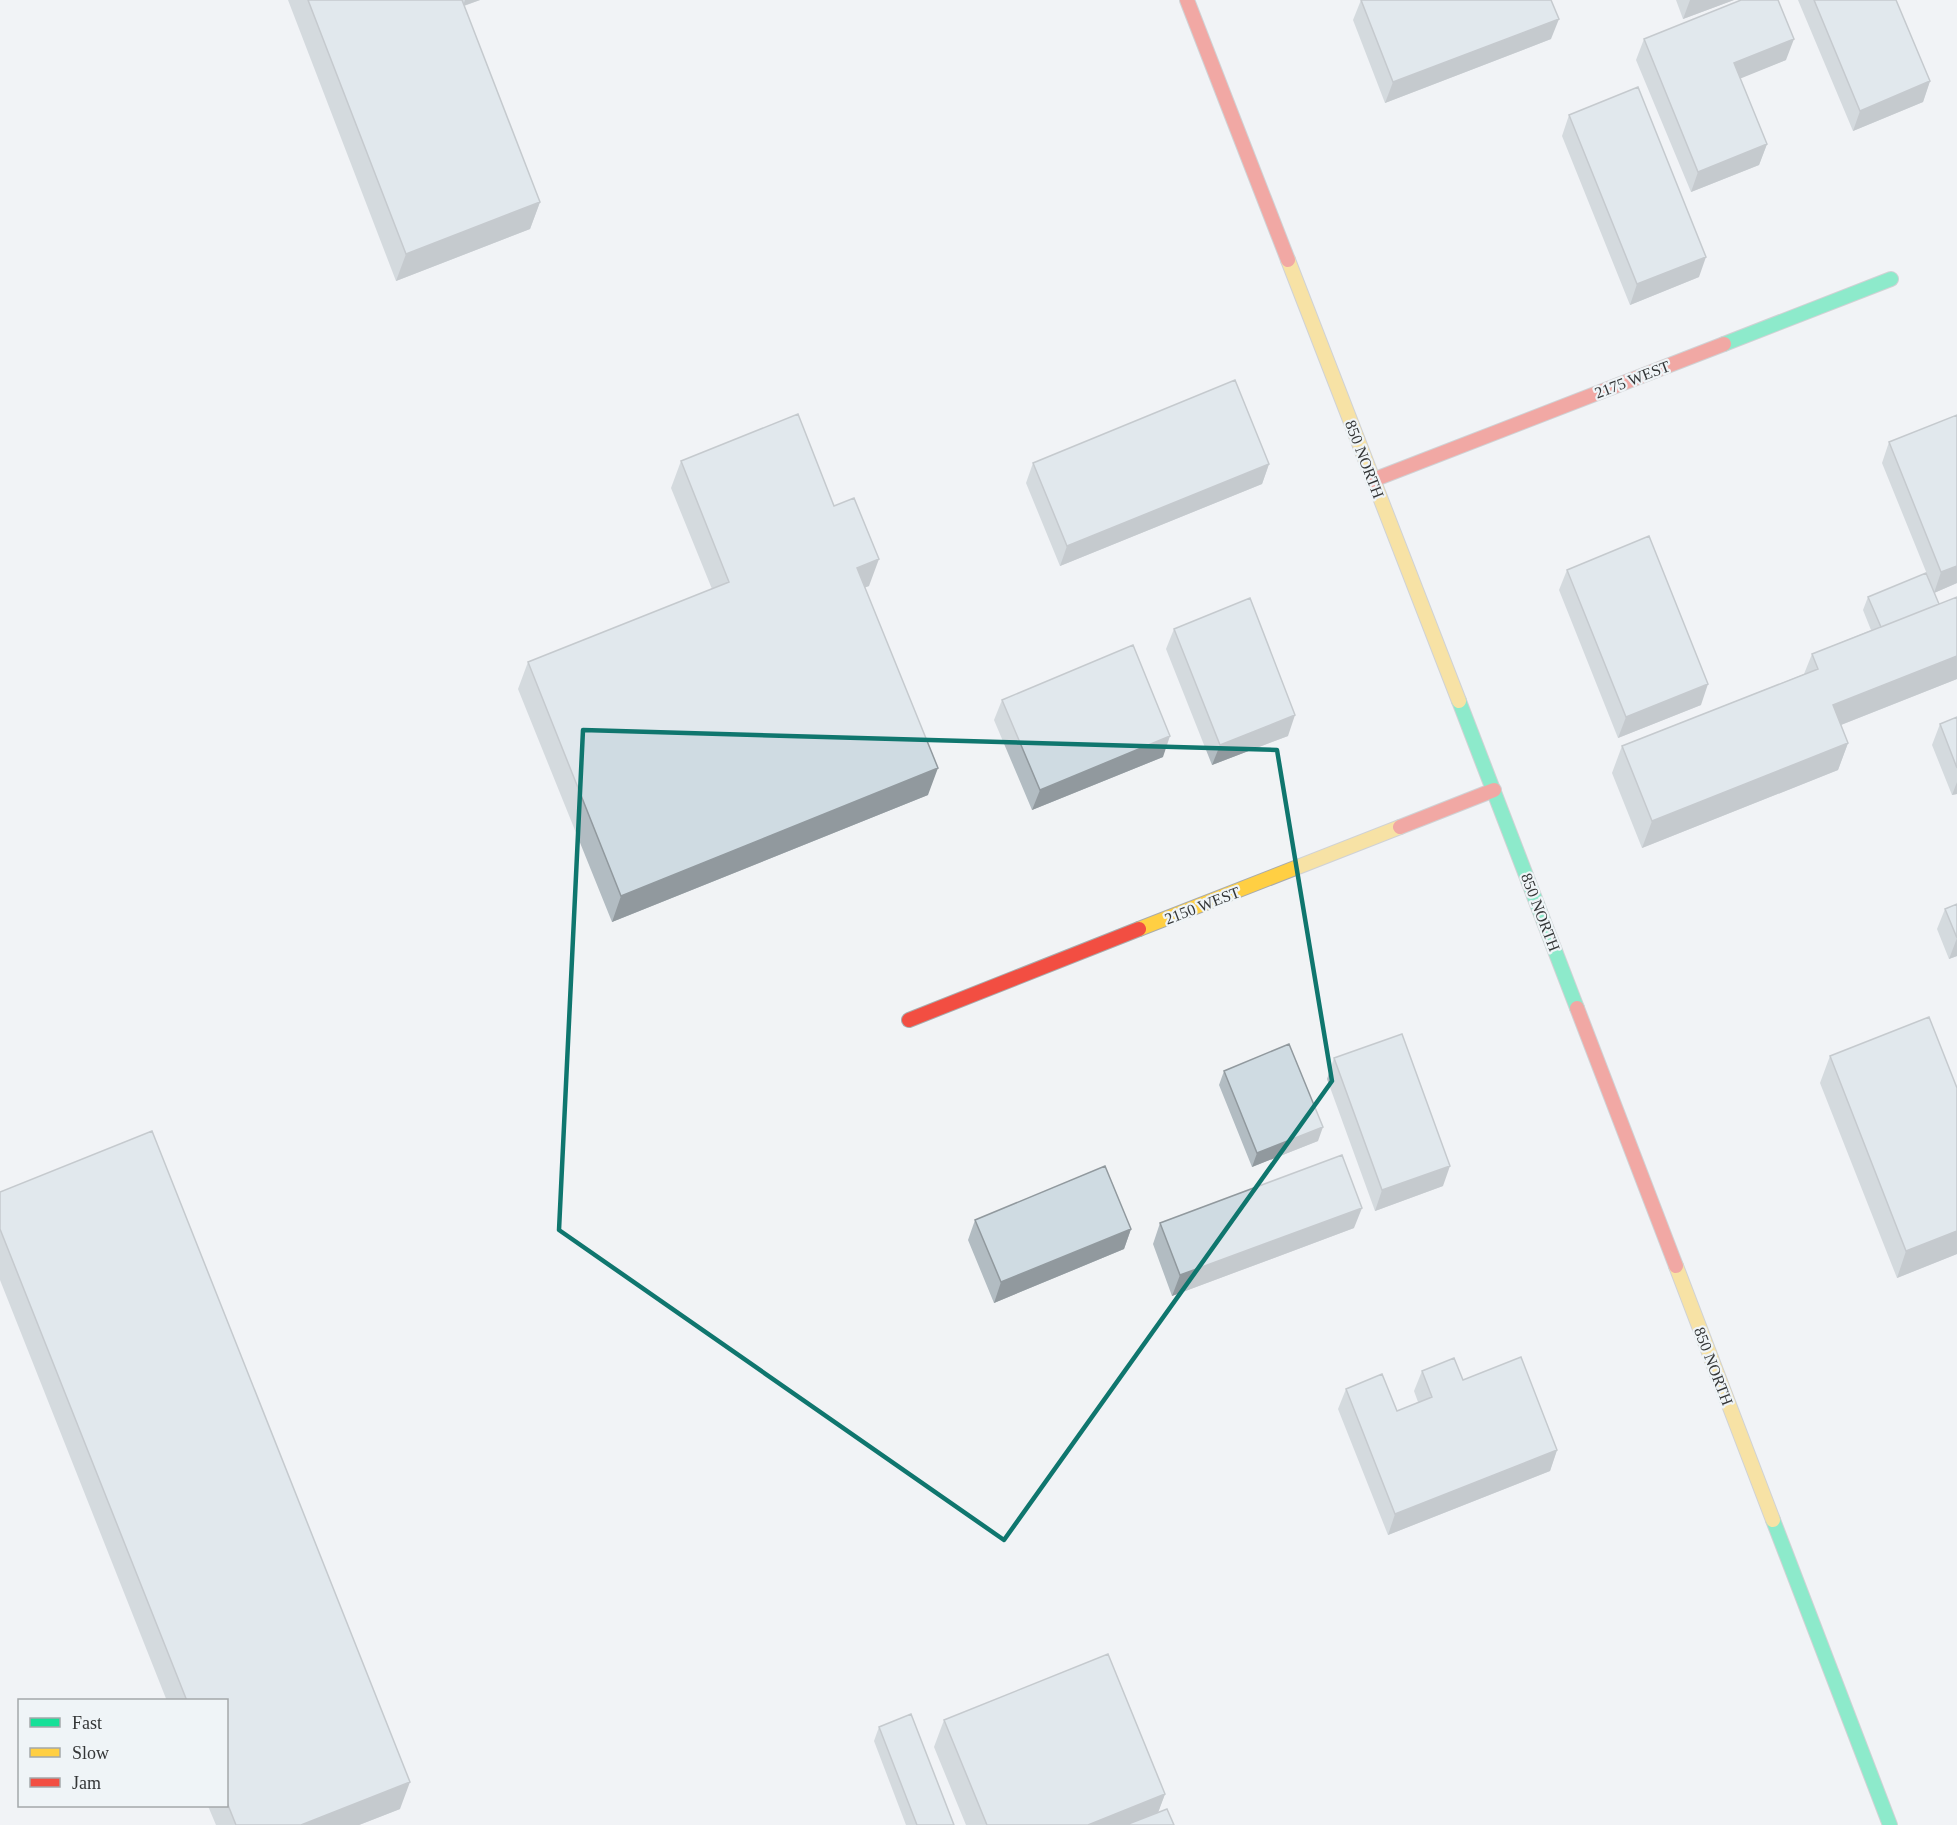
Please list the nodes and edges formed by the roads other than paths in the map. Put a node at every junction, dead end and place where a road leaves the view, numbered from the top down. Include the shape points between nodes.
1 (1187, 0) edge
2 (1891, 279) dead end
3 (1373, 480) junction
4 (1494, 790) junction
5 (909, 1020) dead end
6 (1890, 1825) edge

1 - 3 street, 850 NORTH
2 - 3 street, 2175 WEST
3 - 4 street, 850 NORTH
4 - 5 street, 2150 WEST
4 - 6 street, 850 NORTH

